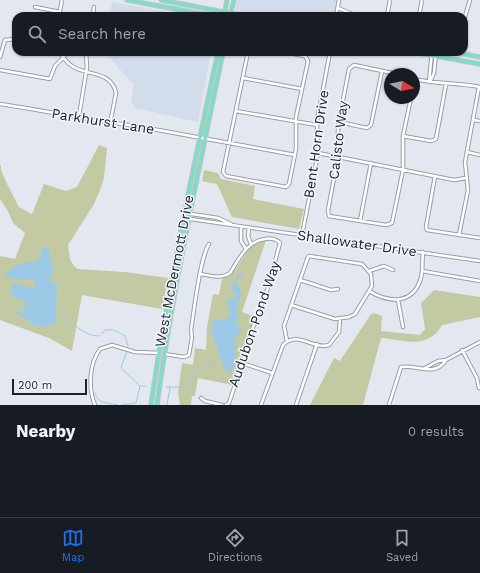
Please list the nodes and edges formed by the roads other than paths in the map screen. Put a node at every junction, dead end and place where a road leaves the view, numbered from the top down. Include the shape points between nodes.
1 (62, 0) edge
2 (127, 0) edge
3 (161, 0) edge
4 (227, 0) edge
5 (234, 0) edge
6 (339, 0) edge
7 (390, 0) edge
8 (422, 0) edge
9 (470, 0) edge
10 (35, 7) dead end
11 (94, 7) dead end
12 (338, 8) junction
13 (60, 12) joint
14 (93, 12) edge
15 (192, 12) edge
16 (216, 12) edge
17 (225, 12) edge
18 (232, 12) edge
19 (337, 12) edge
20 (348, 12) edge
21 (388, 12) edge
22 (420, 12) edge
23 (466, 12) edge
24 (12, 39) edge
25 (468, 55) edge
26 (86, 56) edge
27 (217, 56) edge
28 (222, 56) edge
29 (247, 56) edge
30 (299, 56) edge
31 (329, 56) edge
32 (433, 56) edge
33 (442, 56) edge
34 (0, 57) edge
35 (64, 57) joint
36 (480, 57) edge
37 (480, 64) edge
38 (0, 70) edge
39 (87, 71) junction
40 (382, 71) joint
41 (243, 78) junction
42 (420, 81) edge
43 (430, 83) junction
44 (210, 84) junction
45 (446, 84) junction
46 (216, 85) junction
47 (480, 87) edge
48 (302, 89) junction
49 (0, 104) edge
50 (410, 104) edge
51 (236, 110) junction
52 (79, 116) junction
53 (473, 120) junction
54 (480, 121) edge
55 (296, 122) junction
56 (339, 122) junction
57 (110, 124) junction
58 (317, 126) junction
59 (403, 136) junction
60 (200, 138) junction
61 (205, 139) junction
62 (229, 143) junction
63 (467, 152) junction
64 (318, 153) junction
65 (480, 155) edge
66 (295, 156) junction
67 (338, 157) junction
68 (371, 164) junction
69 (403, 170) junction
70 (435, 176) junction
71 (466, 178) junction
72 (190, 189) junction
73 (195, 190) junction
74 (185, 213) junction
75 (190, 214) junction
76 (215, 217) junction
77 (184, 218) junction
78 (190, 219) junction
79 (360, 221) junction
80 (209, 222) junction
81 (233, 226) junction
82 (241, 227) junction
83 (249, 228) junction
84 (302, 235) junction
85 (459, 235) junction
86 (480, 238) edge
87 (209, 244) dead end
88 (251, 244) junction
89 (246, 249) junction
90 (423, 252) junction
91 (480, 261) edge
92 (393, 270) dead end
93 (369, 271) junction
94 (422, 272) junction
95 (201, 274) junction
96 (300, 280) junction
97 (480, 281) edge
98 (338, 289) dead end
99 (370, 291) junction
100 (398, 300) junction
101 (291, 305) junction
102 (340, 320) junction
103 (403, 327) dead end
104 (287, 341) junction
105 (480, 342) edge
106 (317, 344) junction
107 (462, 350) junction
108 (159, 353) junction
109 (164, 354) junction
110 (446, 360) junction
111 (242, 363) junction
112 (424, 369) junction
113 (272, 373) junction
114 (479, 388) edge
115 (201, 398) dead end
116 (95, 405) edge
117 (151, 405) edge
118 (157, 405) edge
119 (222, 405) edge
120 (226, 405) edge
121 (261, 405) edge
122 (296, 405) edge
123 (389, 405) edge

1 - 13 street
2 - 15 main road
3 - 16 main road
4 - 17 main road
5 - 18 main road
6 - 12 street
7 - 21 street
8 - 22 street
9 - 23 street
10 - 13 street
11 - 14 street
12 - 19 street
12 - 20 street
24 - 34 street via 7,38 4,42
25 - 36 main road
26 - 39 street
27 - 44 main road, West McDermott Drive
28 - 46 main road, West McDermott Drive
29 - 41 street
30 - 48 street via 307,58
31 - 58 street, Bent Horn Drive
32 - 43 street via 434,73
33 - 37 main road
35 - 38 street via 50,79
35 - 39 street via 71,66
39 - 52 street
39 - 57 street via 101,76 116,91
40 - 56 street via 370,126 367,128
40 - 56 street, Calisto Way via 351,66
41 - 48 street
41 - 51 street
42 - 43 street
43 - 45 street
44 - 46 main road
44 - 60 main road, West McDermott Drive
45 - 47 street
45 - 59 street via 434,140
46 - 61 main road, West McDermott Drive
47 - 53 street
48 - 55 street
49 - 52 street, Parkhurst Lane
50 - 59 street
51 - 55 street
51 - 62 street
52 - 57 street, Parkhurst Lane
53 - 54 street
53 - 63 street
55 - 58 street
55 - 66 street
56 - 67 street, Calisto Way
57 - 60 street, Parkhurst Lane via 136,126
58 - 64 street, Bent Horn Drive
59 - 69 street
60 - 61 street, Parkhurst Lane
60 - 72 main road, West McDermott Drive
61 - 62 street, Parkhurst Lane
61 - 73 main road, West McDermott Drive
62 - 66 street, Parkhurst Lane
62 - 66 street via 224,174 287,186
63 - 65 street
63 - 71 street
64 - 67 street
64 - 84 street, Bent Horn Drive
67 - 68 street
67 - 79 street, Calisto Way via 328,215
68 - 69 street
68 - 79 street
69 - 70 street
69 - 79 street via 391,224
70 - 71 street via 454,180
70 - 85 street via 426,229
71 - 85 street via 467,196
72 - 73 main road
72 - 74 main road, West McDermott Drive
73 - 75 main road, West McDermott Drive
74 - 75 street, Shallowater Drive
74 - 77 main road, West McDermott Drive
75 - 76 street, Shallowater Drive
75 - 78 main road, West McDermott Drive
76 - 80 street
76 - 81 street, Shallowater Drive
77 - 78 street, Shallowater Drive
77 - 108 main road, West McDermott Drive
78 - 80 street, Shallowater Drive
78 - 109 main road, West McDermott Drive
80 - 81 street, Shallowater Drive
81 - 82 street, Shallowater Drive
82 - 83 street, Shallowater Drive
82 - 89 street via 241,240
83 - 84 street, Shallowater Drive
83 - 88 street
84 - 90 street, Shallowater Drive
85 - 86 street
87 - 95 street via 205,249
88 - 89 street
88 - 111 street, Audubon Pond Way via 268,238 280,242
89 - 95 street via 227,276
90 - 91 street, Shallowater Drive
90 - 94 street
92 - 93 street via 384,266
93 - 96 street via 362,264 355,262 309,256
93 - 99 street via 373,281
94 - 97 street
94 - 100 street via 416,287 410,294
95 - 109 street via 189,355 184,357
96 - 98 street via 331,290
96 - 101 street
99 - 100 street via 385,300
99 - 102 street via 355,314
100 - 103 street
101 - 102 street
101 - 104 street via 284,326
102 - 106 street via 339,332 332,344
104 - 106 street via 301,340
104 - 113 street via 280,349
105 - 107 street
106 - 122 street
107 - 110 street
107 - 114 street via 478,378
108 - 109 main road
108 - 116 street via 135,352 112,345 100,349 94,360 90,381
108 - 117 main road, West McDermott Drive
109 - 118 main road, West McDermott Drive
110 - 112 street via 438,361
110 - 112 street via 437,369
111 - 113 street
111 - 120 street, Audubon Pond Way
112 - 123 street via 404,366 400,368
113 - 121 street
115 - 119 street

